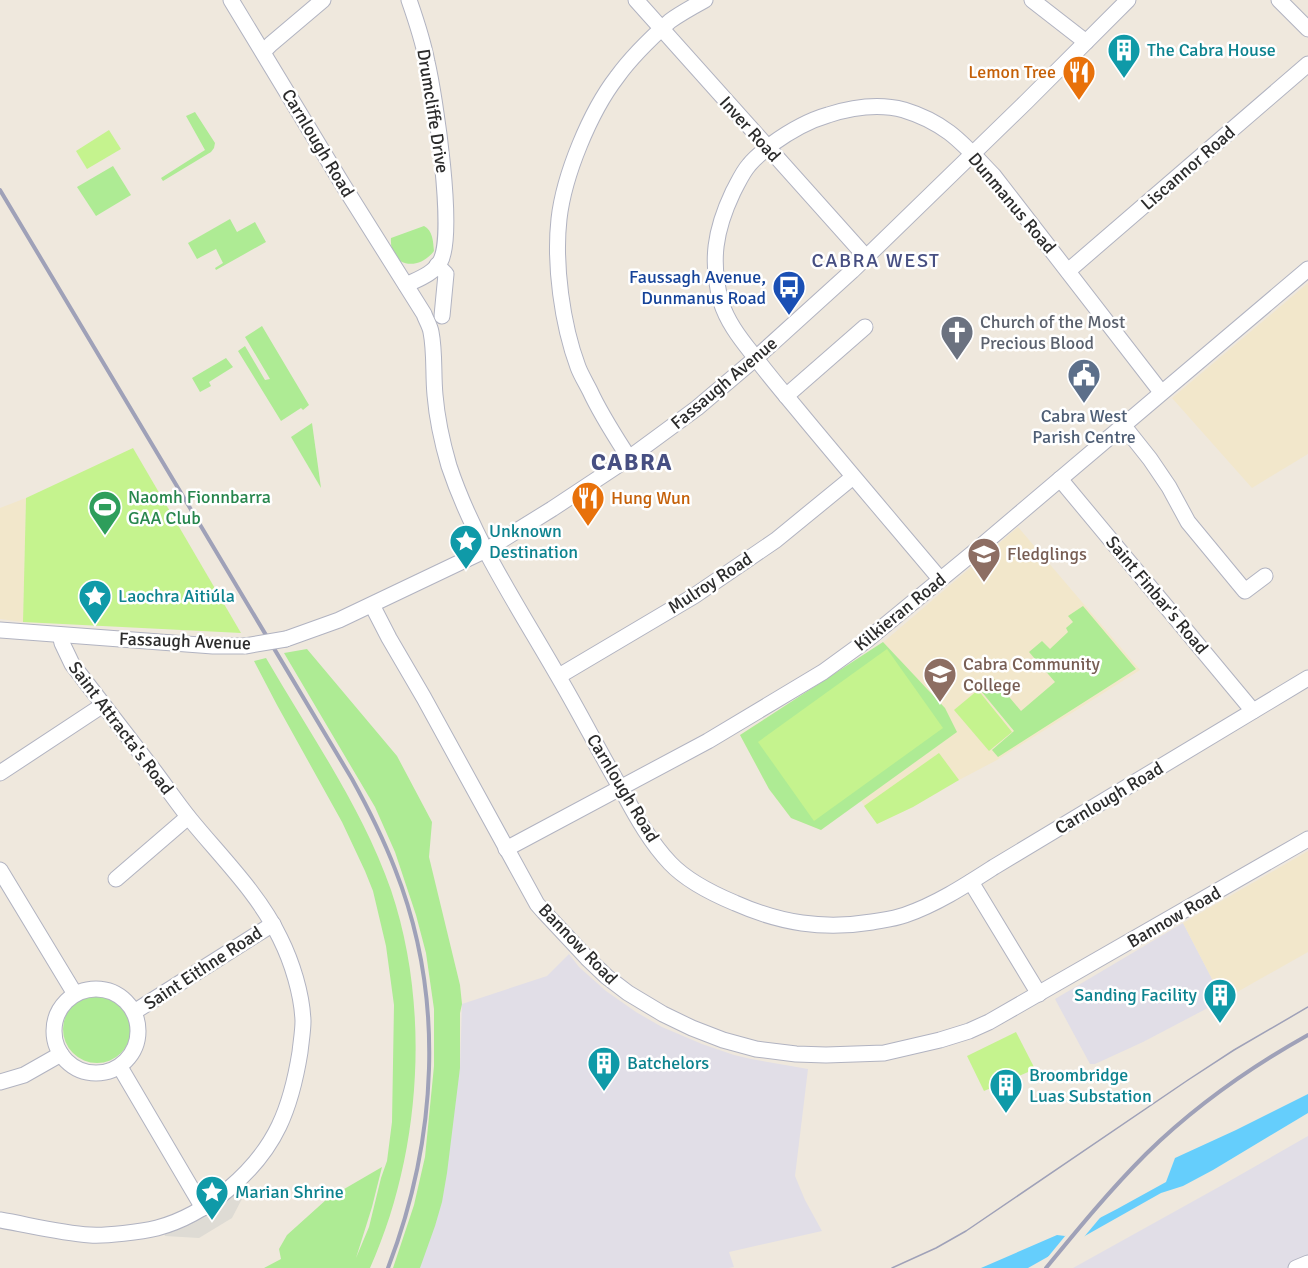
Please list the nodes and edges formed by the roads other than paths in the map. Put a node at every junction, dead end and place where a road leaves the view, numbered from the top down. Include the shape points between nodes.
1 (231, 0) edge
2 (323, 0) edge
3 (409, 0) edge
4 (636, 0) edge
5 (705, 0) edge
6 (1032, 0) edge
7 (1128, 0) edge
8 (1279, 0) edge
9 (1308, 29) edge
10 (662, 30) junction
11 (1086, 42) junction
12 (263, 52) junction
13 (1308, 64) edge
14 (767, 148) junction
15 (972, 153) junction
16 (866, 257) junction
17 (437, 265) junction
18 (1308, 269) edge
19 (1068, 271) junction
20 (406, 285) junction
21 (442, 316) dead end
22 (865, 327) dead end
23 (756, 358) junction
24 (1161, 392) junction
25 (786, 396) junction
26 (1123, 425) junction
27 (629, 458) junction
28 (853, 477) junction
29 (1060, 479) junction
30 (486, 550) junction
31 (1265, 576) dead end
32 (940, 579) junction
33 (372, 605) junction
34 (0, 630) edge
35 (60, 635) junction
36 (559, 676) junction
37 (1308, 678) edge
38 (103, 705) junction
39 (1253, 711) junction
40 (0, 773) edge
41 (620, 788) junction
42 (188, 817) junction
43 (1308, 839) edge
44 (506, 849) junction
45 (0, 870) edge
46 (116, 879) dead end
47 (971, 882) junction
48 (273, 924) junction
49 (75, 994) junction
50 (1039, 994) junction
51 (134, 1012) junction
52 (61, 1054) junction
53 (120, 1067) junction
54 (0, 1082) edge
55 (203, 1208) junction
56 (0, 1220) edge
57 (1308, 1263) edge
58 (1296, 1268) edge

1 - 12 street, Carnlough Road
2 - 12 street
3 - 17 street, Drumcliffe Drive via 435,102 446,219 443,254
4 - 10 street, Inver Road
5 - 10 street
6 - 11 street
7 - 11 street, Fassaugh Avenue
8 - 9 street
10 - 14 street, Inver Road
10 - 27 street via 615,78 594,114 576,153 559,219 563,311 575,358 598,408
11 - 15 street, Fassaugh Avenue
12 - 20 street, Carnlough Road
13 - 19 street, Liscannor Road
14 - 15 street, Dunmanus Road via 815,118 872,105 928,120 952,134
14 - 16 street, Inver Road
14 - 23 street, Dunmanus Road via 748,165 724,211 714,258 716,280 729,321
15 - 16 street, Fassaugh Avenue
15 - 19 street, Dunmanus Road
16 - 23 street, Fassaugh Avenue
17 - 20 street
17 - 21 street via 446,274
18 - 24 street, Kilkieran Road
19 - 24 street, Dunmanus Road
20 - 30 street, Carnlough Road via 431,330 440,432 450,467
22 - 25 street
23 - 25 street, Dunmanus Road
23 - 27 street, Fassaugh Avenue
24 - 26 street, Kilkieran Road
25 - 28 street, Dunmanus Road
26 - 29 street, Kilkieran Road
26 - 31 street via 1150,459 1188,522 1245,591
27 - 30 street, Fassaugh Avenue
28 - 32 street, Dunmanus Road
28 - 36 street, Mulroy Road via 776,540 703,590
29 - 32 street, Kilkieran Road
29 - 39 street, Saint Finbar's Road
30 - 33 street, Fassaugh Avenue
30 - 36 street, Carnlough Road
32 - 41 street, Kilkieran Road via 823,672
33 - 35 street, Fassaugh Avenue, bridge via 286,639 245,646
33 - 44 street, Bannow Road
34 - 35 street, Fassaugh Avenue
35 - 38 street, Saint Attracta's Road via 72,664
36 - 41 street, Carnlough Road
37 - 39 street, Carnlough Road
38 - 40 street
38 - 42 street, Saint Attracta's Road
39 - 47 street, Carnlough Road
41 - 44 street, Kilkieran Road
41 - 47 street, Carnlough Road via 644,829 685,877 717,896 777,919 826,925 879,921 903,916
42 - 46 street
42 - 48 street, Saint Attracta's Road
43 - 50 street, Bannow Road
44 - 50 street, Bannow Road via 537,904 607,977 663,1014 723,1040 756,1049 826,1055 884,1053 969,1030
45 - 49 street
47 - 50 street
48 - 51 street, Saint Eithne Road
48 - 55 street, Saint Attracta's Road via 297,983 301,1006 297,1071 280,1125 264,1151 232,1186
49 - 51 street, Saint Eithne Road via 101,988 115,992
49 - 52 street via 57,1014 55,1040
51 - 53 street, Saint Eithne Road via 138,1037
52 - 53 street via 79,1069 92,1072
52 - 54 street via 24,1076
53 - 55 street
55 - 56 street, Saint Attracta's Road via 156,1228 91,1235
57 - 58 street

